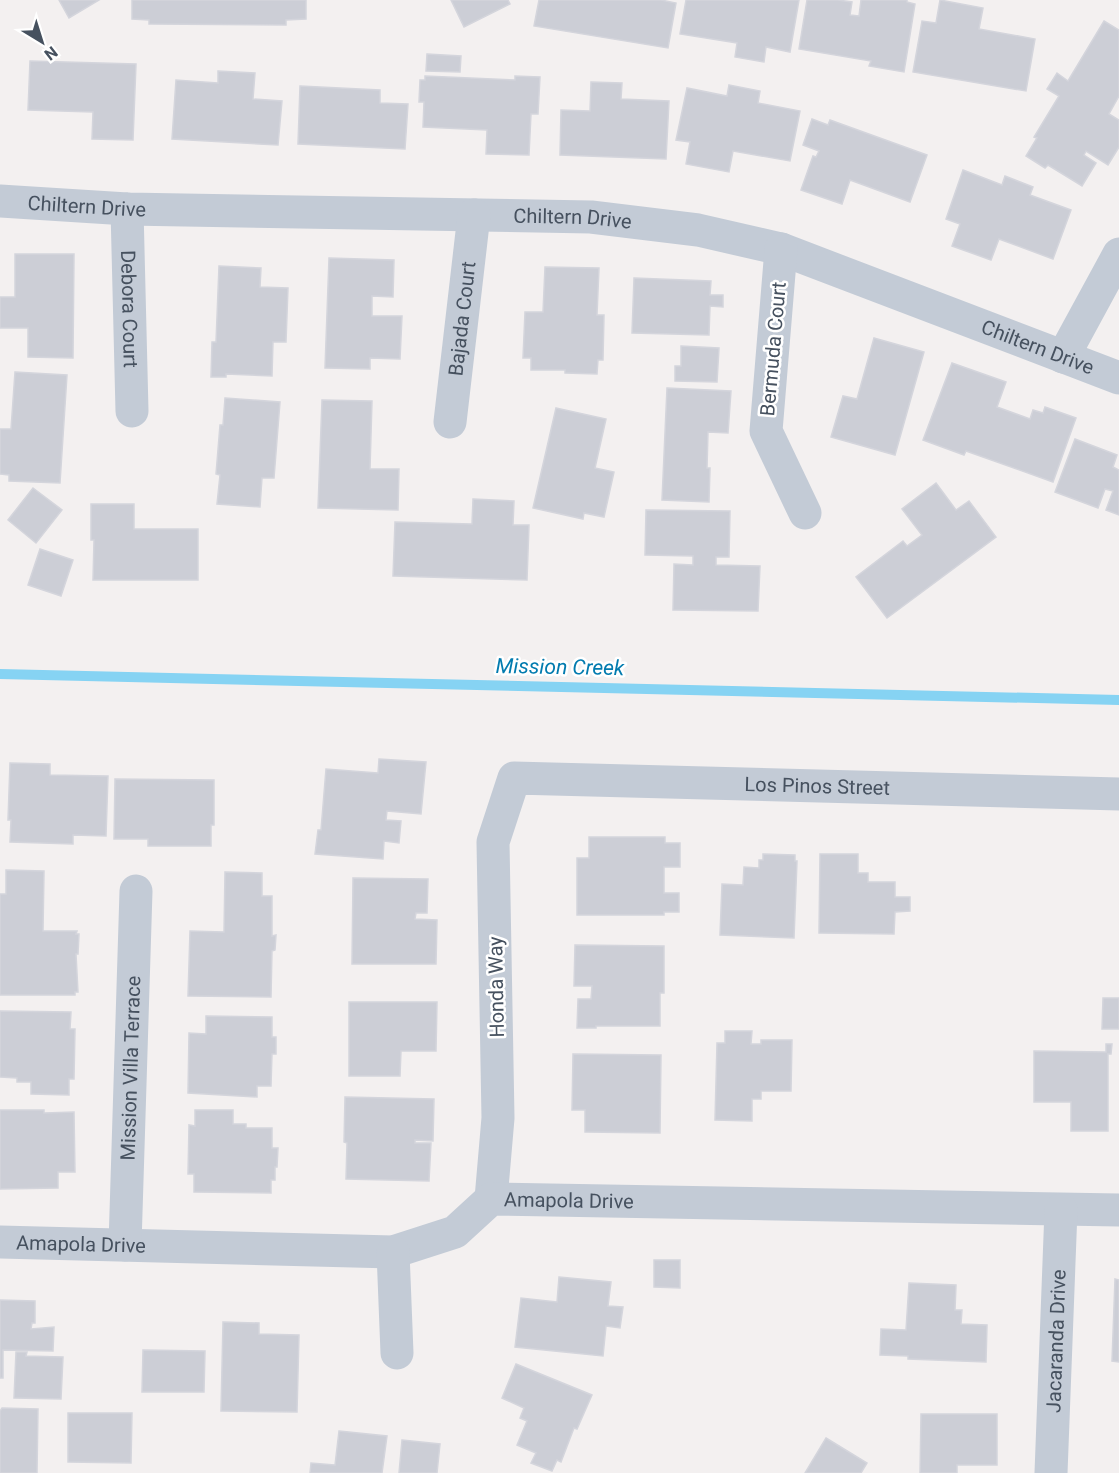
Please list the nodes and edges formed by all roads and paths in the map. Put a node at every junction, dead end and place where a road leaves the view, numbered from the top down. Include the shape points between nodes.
1 (0, 201) edge
2 (127, 209) junction
3 (474, 215) junction
4 (781, 249) junction
5 (1119, 254) edge
6 (1063, 357) junction
7 (1119, 378) edge
8 (132, 411) dead end
9 (450, 422) dead end
10 (805, 513) dead end
11 (514, 778) joint
12 (1119, 794) edge
13 (136, 891) dead end
14 (491, 1199) junction
15 (1061, 1210) junction
16 (1119, 1210) edge
17 (0, 1242) edge
18 (125, 1245) junction
19 (393, 1252) junction
20 (397, 1353) dead end
21 (1051, 1473) edge

1 - 2 street, Chiltern Drive
2 - 3 street, Chiltern Drive
2 - 8 street, Debora Court
3 - 4 street, Chiltern Drive via 591,217 698,230
3 - 9 street, Bajada Court
4 - 6 street, Chiltern Drive
4 - 10 street, Bermuda Court via 766,431
5 - 6 street
6 - 7 street, Chiltern Drive
11 - 12 street, Los Pinos Street
11 - 14 street, Honda Way via 493,842 498,1118
13 - 18 street, Mission Villa Terrace
14 - 15 street, Amapola Drive
14 - 19 street, Amapola Drive via 455,1232
15 - 16 street, Amapola Drive
15 - 21 street, Jacaranda Drive
17 - 18 street, Amapola Drive
18 - 19 street, Amapola Drive
19 - 20 street

